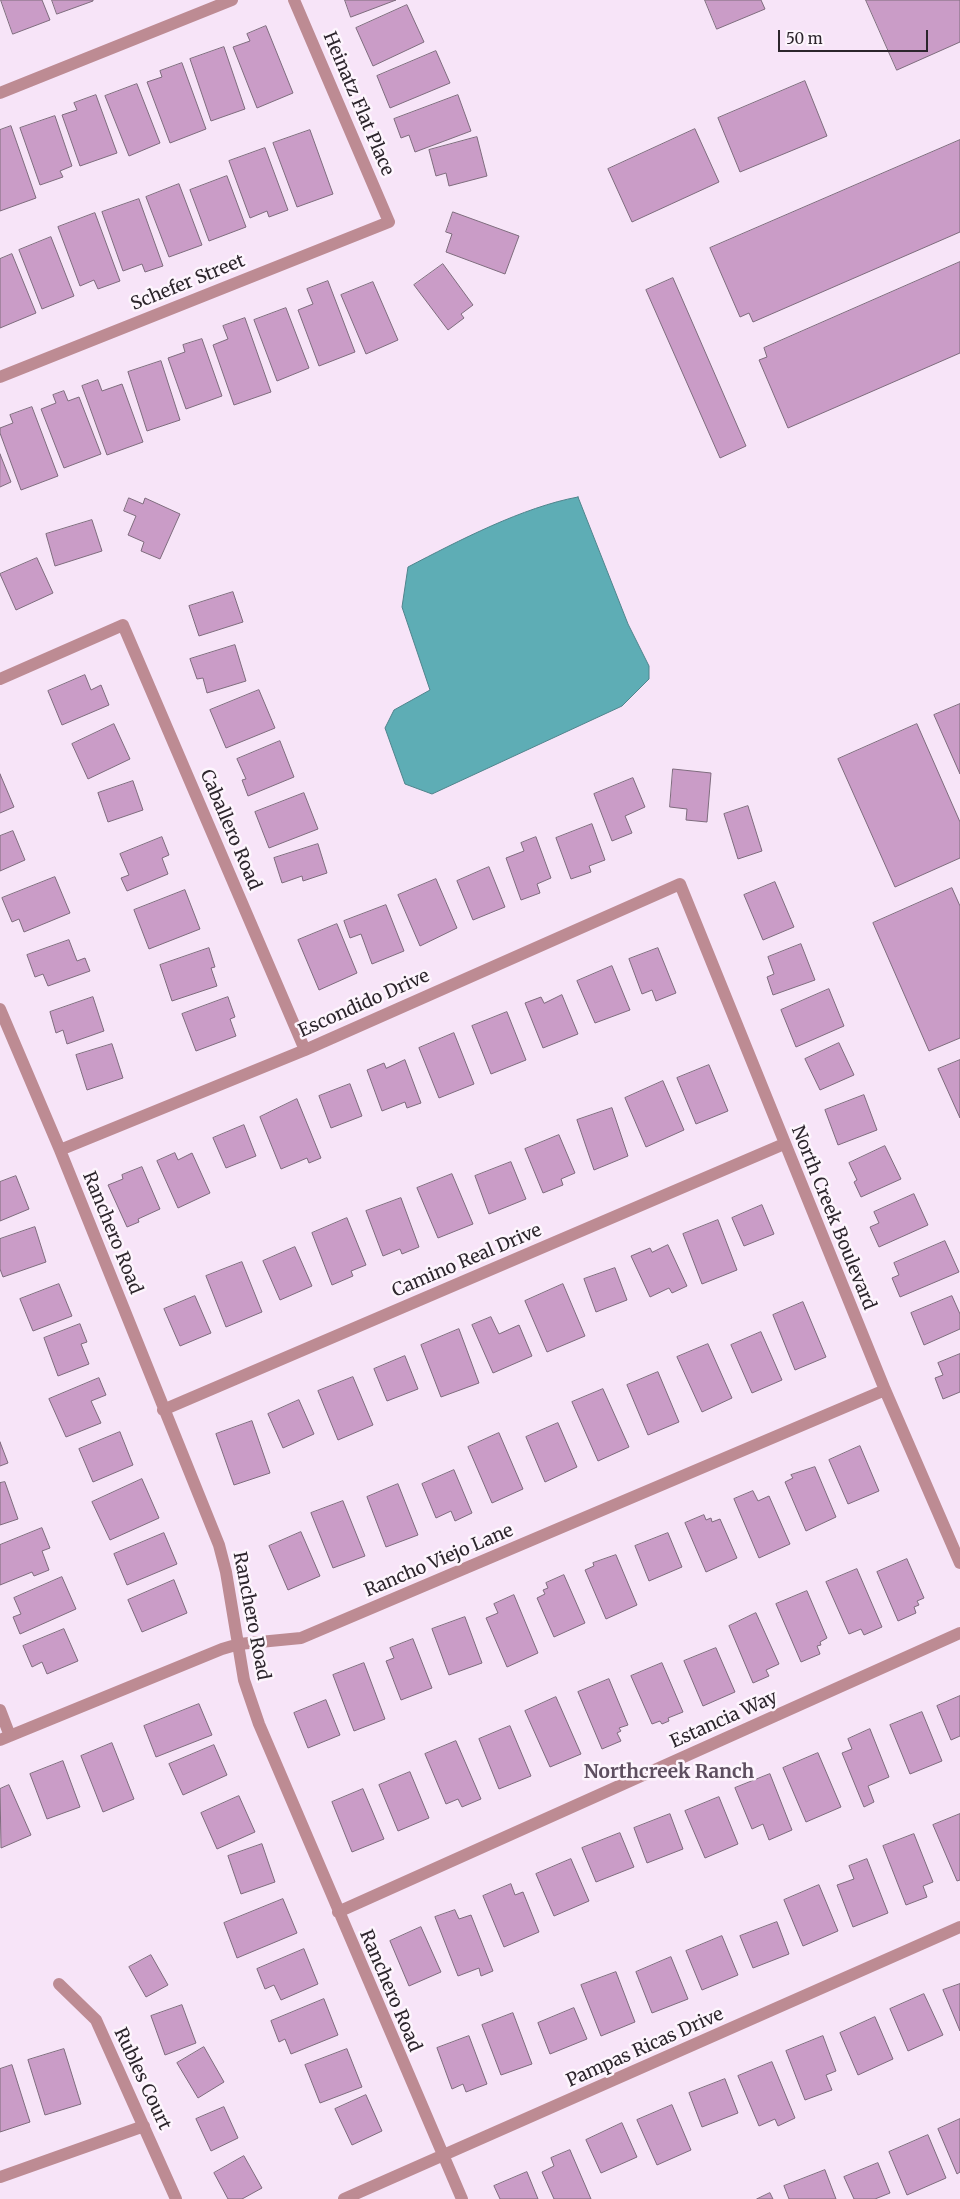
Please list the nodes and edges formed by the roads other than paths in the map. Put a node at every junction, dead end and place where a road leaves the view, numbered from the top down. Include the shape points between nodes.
1 (232, 0) edge
2 (294, 0) edge
3 (0, 94) edge
4 (390, 222) joint
5 (0, 377) edge
6 (0, 679) edge
7 (680, 884) joint
8 (0, 1009) edge
9 (305, 1050) junction
10 (784, 1144) junction
11 (60, 1150) junction
12 (885, 1390) junction
13 (163, 1410) junction
14 (960, 1564) edge
15 (960, 1634) edge
16 (239, 1644) junction
17 (0, 1710) edge
18 (5, 1738) edge
19 (338, 1912) junction
20 (960, 1927) edge
21 (59, 1984) dead end
22 (144, 2126) junction
23 (442, 2157) junction
24 (0, 2176) edge
25 (176, 2199) edge
26 (344, 2199) edge
27 (462, 2199) edge

1 - 3 street
2 - 4 street, Heinatz Flat Place
4 - 5 street, Schefer Street
6 - 9 street, Caballero Road via 123,625
7 - 9 street, Escondido Drive
7 - 10 street, North Creek Boulevard
8 - 11 street, Ranchero Road
9 - 11 street, Escondido Drive
10 - 12 street, North Creek Boulevard
10 - 13 street, Camino Real Drive
11 - 13 street, Ranchero Road
12 - 14 street, North Creek Boulevard
12 - 16 street, Rancho Viejo Lane via 301,1638
13 - 16 street, Ranchero Road via 223,1557
15 - 19 street, Estancia Way
16 - 18 street, Rancho Viejo Lane
16 - 19 street, Ranchero Road via 244,1680 259,1724
17 - 18 street
19 - 23 street, Ranchero Road
20 - 23 street, Pampas Ricas Drive
21 - 22 street, Rubles Court via 96,2020
22 - 24 street
22 - 25 street, Rubles Court
23 - 26 street, Pampas Ricas Drive
23 - 27 street, Ranchero Road

